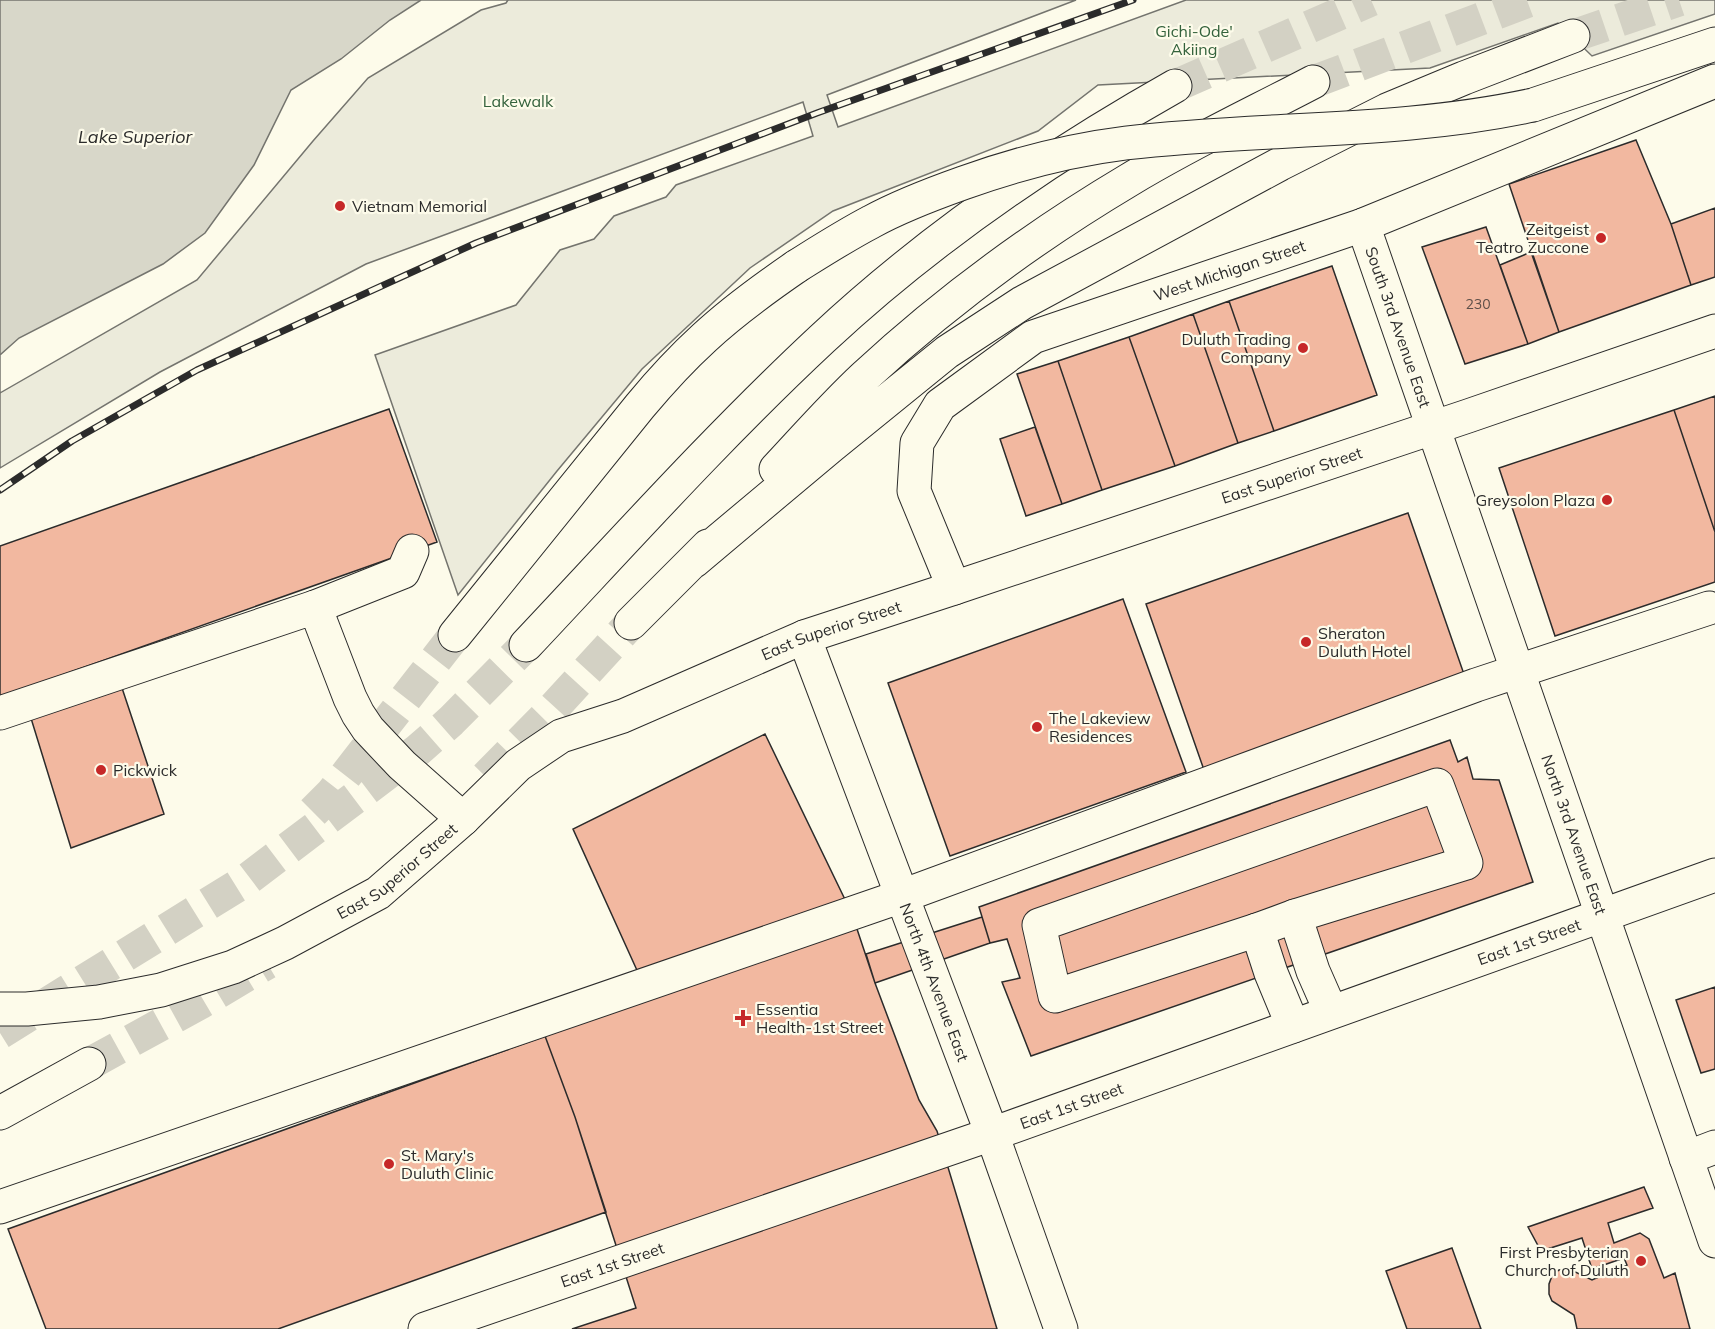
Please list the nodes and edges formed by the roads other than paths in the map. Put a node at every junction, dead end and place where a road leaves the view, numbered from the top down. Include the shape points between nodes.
1 (1573, 36) tunnel mouth
2 (1715, 44) edge
3 (1715, 81) edge
4 (1313, 82) tunnel mouth
5 (1175, 86) tunnel mouth
6 (1363, 225) junction
7 (1715, 332) edge
8 (1433, 428) junction
9 (412, 552) dead end
10 (694, 561) junction
11 (954, 588) junction
12 (315, 607) junction
13 (1709, 608) dead end
14 (631, 623) tunnel mouth
15 (455, 635) tunnel mouth
16 (804, 637) junction
17 (526, 645) tunnel mouth
18 (1518, 672) junction
19 (0, 713) edge
20 (463, 819) junction
21 (1715, 875) edge
22 (902, 896) junction
23 (1602, 915) junction
24 (1295, 916) junction
25 (1257, 930) junction
26 (0, 1009) edge
27 (1331, 1012) junction
28 (1293, 1026) junction
29 (89, 1064) tunnel mouth
30 (0, 1113) edge
31 (992, 1134) junction
32 (1700, 1153) edge
33 (0, 1207) edge
34 (1715, 1241) edge
35 (425, 1329) edge
36 (1061, 1329) edge

1 - 10 main road via 1387,110 1022,303 947,352
2 - 15 main road, bridge via 1533,105 1478,117 1126,144 1025,162 901,207 797,266 704,338 640,406
3 - 6 main road, West Michigan Street
4 - 10 main road via 1128,180 976,284 916,331 841,399
5 - 17 main road via 1037,169 942,238 865,301 691,468
6 - 8 main road, South 3rd Avenue East
6 - 11 main road, West Michigan Street via 1033,337 940,405 918,443 914,491
7 - 8 main road, East Superior Street
8 - 11 main road, East Superior Street
8 - 18 main road, North 3rd Avenue East
9 - 12 main road via 403,572
10 - 14 main road
11 - 16 main road, East Superior Street
12 - 19 main road
12 - 20 main road via 357,714 395,758
13 - 18 main road
16 - 20 main road, East Superior Street via 622,716 561,736 518,765
16 - 22 main road, North 4th Avenue East
18 - 22 main road
18 - 23 main road, North 3rd Avenue East
20 - 26 main road, East Superior Street via 378,893 233,967 161,990 99,1002
21 - 23 main road, East 1st Street
22 - 31 main road, North 4th Avenue East
22 - 33 main road
23 - 27 main road, East 1st Street
23 - 32 main road, North 3rd Avenue East
24 - 25 main road
24 - 25 main road via 1466,863 1437,785 1039,925 1055,996
24 - 27 main road
25 - 28 main road
27 - 28 main road, East 1st Street
28 - 31 main road, East 1st Street
29 - 30 main road
31 - 35 main road, East 1st Street
31 - 36 main road, North 4th Avenue East
32 - 34 main road, North 3rd Avenue East

